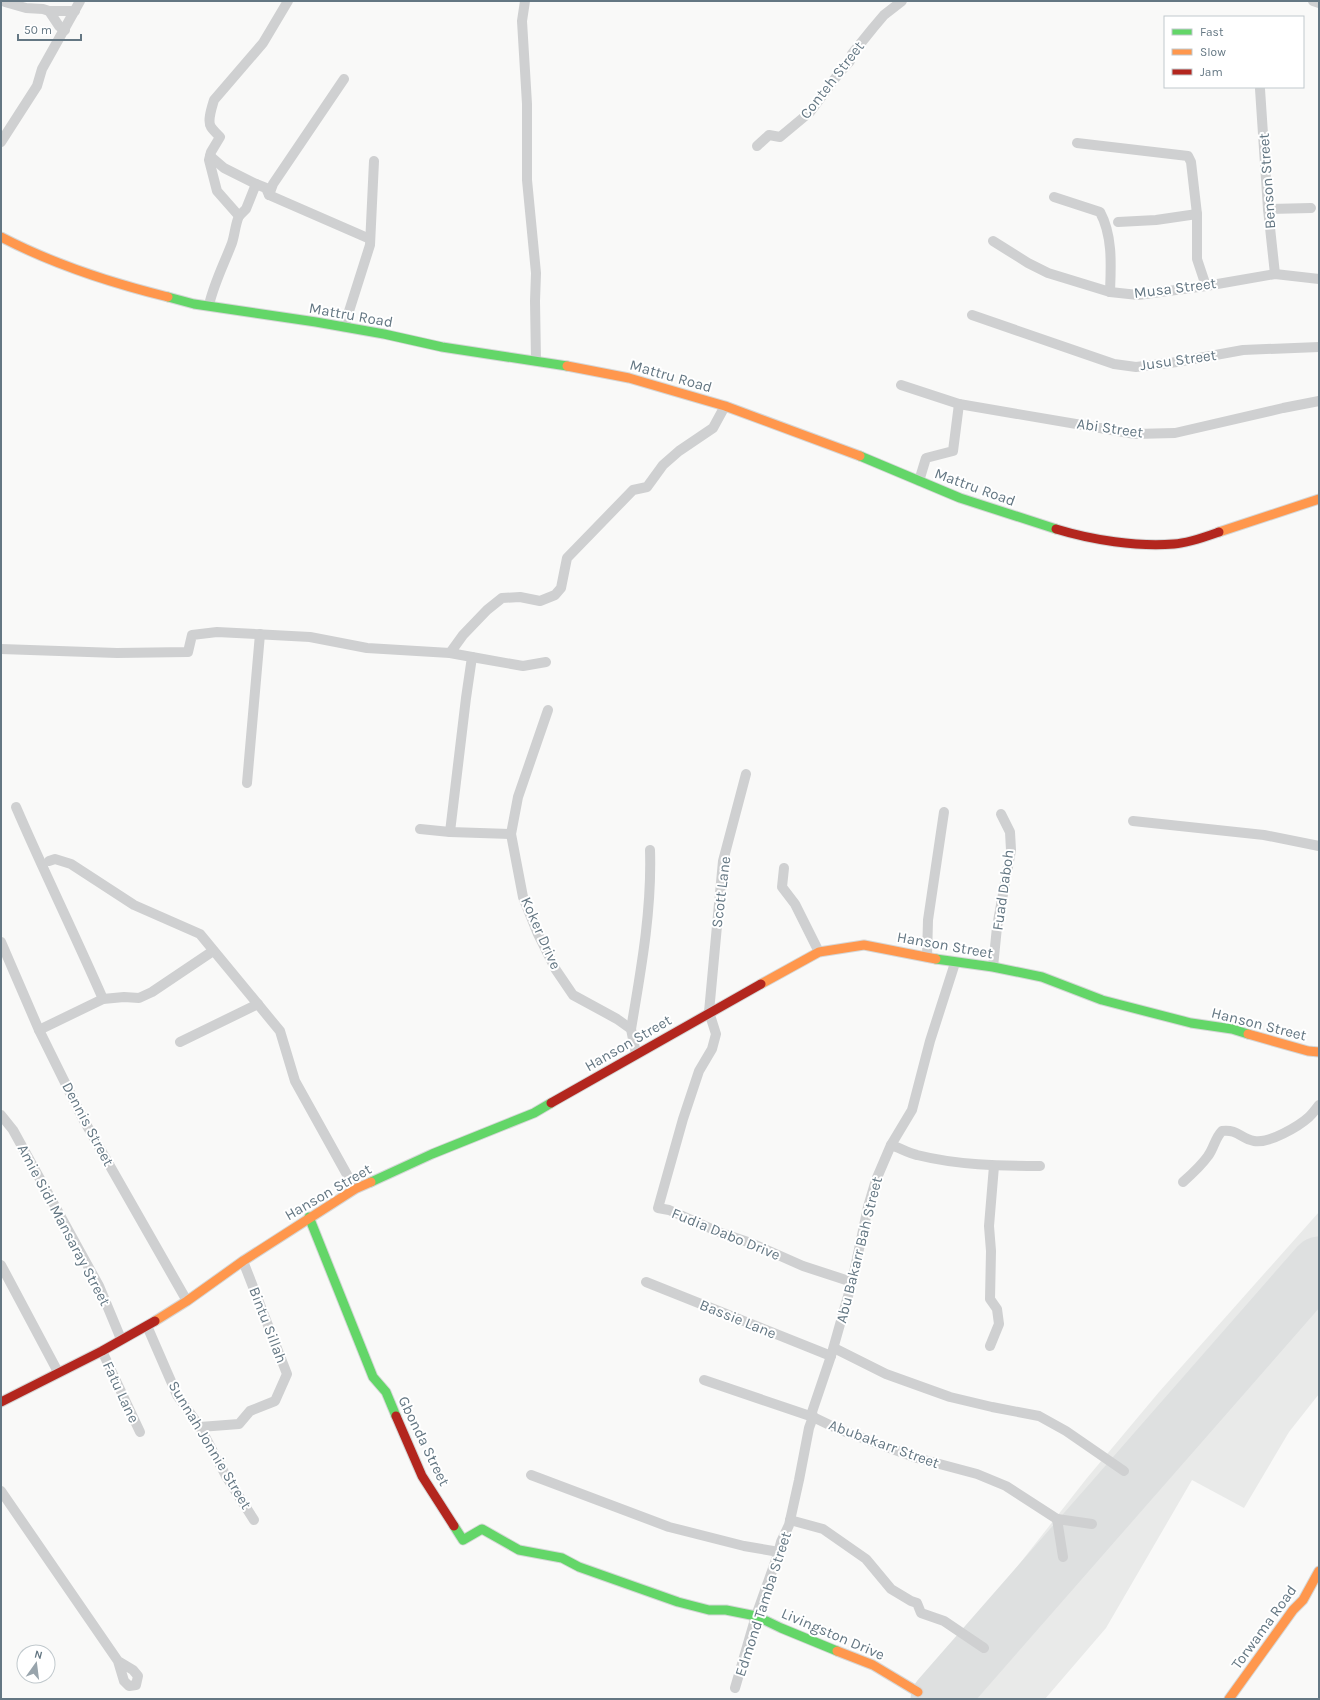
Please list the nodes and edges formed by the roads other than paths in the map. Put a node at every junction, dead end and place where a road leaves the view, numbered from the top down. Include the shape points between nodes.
1 (80, 1) edge
2 (288, 1) edge
3 (525, 1) edge
4 (902, 1) edge
5 (1313, 1) edge
6 (1319, 3) edge
7 (4, 4) edge
8 (49, 11) junction
9 (75, 11) junction
10 (65, 30) junction
11 (344, 79) dead end
12 (1260, 88) dead end
13 (1, 142) edge
14 (1077, 143) dead end
15 (757, 146) dead end
16 (210, 156) junction
17 (374, 161) dead end
18 (256, 184) junction
19 (269, 195) junction
20 (1054, 196) dead end
21 (1268, 208) junction
22 (1311, 208) dead end
23 (1197, 214) junction
24 (239, 216) junction
25 (1118, 222) dead end
26 (370, 239) junction
27 (3, 241) edge
28 (993, 242) dead end
29 (1275, 274) junction
30 (1319, 279) edge
31 (1206, 286) junction
32 (1110, 292) junction
33 (209, 305) junction
34 (972, 315) dead end
35 (344, 327) junction
36 (1319, 347) edge
37 (536, 361) junction
38 (901, 385) dead end
39 (1319, 401) edge
40 (959, 404) junction
41 (725, 406) junction
42 (919, 482) junction
43 (1319, 499) edge
44 (260, 634) junction
45 (1, 649) edge
46 (450, 654) junction
47 (472, 657) junction
48 (546, 662) dead end
49 (548, 710) dead end
50 (746, 774) dead end
51 (247, 783) dead end
52 (16, 807) dead end
53 (944, 812) dead end
54 (1001, 814) dead end
55 (1133, 821) dead end
56 (420, 829) dead end
57 (450, 832) junction
58 (511, 834) junction
59 (1319, 846) edge
60 (650, 850) dead end
61 (48, 861) dead end
62 (784, 868) dead end
63 (1, 942) edge
64 (213, 950) junction
65 (819, 952) junction
66 (927, 957) junction
67 (955, 963) junction
68 (992, 967) junction
69 (103, 999) junction
70 (258, 1004) junction
71 (709, 1012) junction
72 (631, 1029) junction
73 (39, 1030) junction
74 (180, 1042) dead end
75 (1319, 1052) edge
76 (636, 1054) junction
77 (1319, 1105) edge
78 (1, 1115) edge
79 (892, 1145) junction
80 (994, 1166) junction
81 (1040, 1166) dead end
82 (1183, 1182) dead end
83 (355, 1189) junction
84 (310, 1217) junction
85 (242, 1261) junction
86 (1, 1265) edge
87 (646, 1282) dead end
88 (852, 1282) junction
89 (187, 1301) junction
90 (148, 1326) junction
91 (121, 1339) junction
92 (990, 1346) dead end
93 (102, 1351) junction
94 (832, 1352) junction
95 (58, 1372) junction
96 (704, 1380) dead end
97 (1, 1402) edge
98 (813, 1417) junction
99 (200, 1427) junction
100 (140, 1432) dead end
101 (1124, 1470) dead end
102 (531, 1475) dead end
103 (1, 1491) edge
104 (1057, 1519) junction
105 (254, 1520) dead end
106 (790, 1520) junction
107 (1092, 1524) dead end
108 (779, 1552) junction
109 (1063, 1557) dead end
110 (1319, 1572) edge
111 (756, 1616) junction
112 (984, 1648) dead end
113 (118, 1661) dead end
114 (735, 1688) dead end
115 (918, 1692) dead end
116 (1230, 1699) edge

1 - 9 street
2 - 16 street via 263,43 214,100 209,122 220,137
3 - 37 street via 522,21 527,104 527,180 536,273
4 - 15 street, Conteh Street via 884,15 873,28 810,112 785,134 780,137 769,135
5 - 6 street
7 - 8 street
8 - 9 street
8 - 10 street via 59,26
9 - 10 street
10 - 13 street via 42,69 37,86
11 - 19 street via 273,184
12 - 21 street, Benson Street
14 - 23 street via 1188,156 1191,162
16 - 18 street via 224,168
16 - 24 street via 217,192
17 - 26 street
18 - 19 street via 266,188
18 - 24 street via 246,209
19 - 26 street
20 - 32 street via 1100,212 1108,232
21 - 22 street
21 - 29 street, Benson Street
23 - 25 street
23 - 31 street via 1197,259
24 - 33 street via 233,241 216,280
26 - 35 street
27 - 33 street, Mattru Road via 128,288
28 - 32 street, Musa Street via 1048,273
29 - 30 street, Musa Street
29 - 31 street, Musa Street
31 - 32 street, Musa Street via 1138,295
33 - 35 street, Mattru Road
34 - 36 street, Jusu Street via 1114,364 1136,367 1242,350
35 - 37 street, Mattru Road via 442,347
37 - 41 street, Mattru Road via 629,378
38 - 40 street, Abi Street
39 - 40 street, Abi Street via 1175,433 1135,434
40 - 42 street via 954,451 926,458
41 - 42 street, Mattru Road via 851,452
41 - 46 street via 712,428 663,465 646,487 633,490 567,558 562,588 555,596 540,601 520,597 502,598 468,630
42 - 43 street, Mattru Road via 1058,530 1122,543 1151,545 1176,544 1201,538
44 - 45 street via 217,632 192,635 188,652 117,653
44 - 46 street via 310,637 367,648
44 - 51 street
46 - 47 street
47 - 48 street via 523,666
47 - 57 street
49 - 58 street, Koker Drive via 518,797
50 - 71 street, Scott Lane via 723,861
52 - 69 street
53 - 66 street via 928,920
54 - 68 street, Fuad Daboh via 1010,832 1011,850
55 - 59 street via 1264,835
56 - 57 street
57 - 58 street
58 - 72 street, Koker Drive via 523,897 556,970 573,995
60 - 72 street via 651,883
61 - 64 street via 55,859 71,864 134,905 200,934
62 - 65 street via 782,887 795,904
63 - 73 street, Dennis Street
64 - 69 street via 152,992 139,998
64 - 70 street
65 - 66 street, Hanson Street via 864,945
65 - 71 street, Hanson Street
66 - 67 street, Hanson Street
67 - 68 street, Hanson Street
67 - 79 street, Abu Bakarr Bah Street via 930,1041 912,1110
68 - 75 street, Hanson Street via 1042,977 1102,1000 1191,1022 1232,1029
69 - 73 street
70 - 74 street
70 - 83 street via 280,1031 295,1081
71 - 76 street, Hanson Street
71 - 88 street, Fudia Dabo Drive via 716,1034 712,1049 699,1071 658,1208 669,1210 803,1266
72 - 76 street
73 - 89 street, Dennis Street via 82,1117
76 - 83 street, Hanson Street via 534,1113 432,1154
77 - 82 street via 1292,1130 1260,1141 1250,1140 1234,1131 1222,1131 1206,1159
78 - 91 street, Amie Sidi Mansaray Street via 12,1130 99,1286
79 - 80 street via 916,1155
79 - 88 street, Abu Bakarr Bah Street via 883,1161 870,1200
80 - 81 street
80 - 92 street via 989,1226 990,1299 997,1309 1000,1324
83 - 84 street, Hanson Street
84 - 85 street, Hanson Street
84 - 111 street, Gbonda Street via 373,1377 386,1392 422,1476 463,1540 482,1529 519,1550 562,1558 579,1567 678,1602 709,1610 726,1610
85 - 89 street, Hanson Street
85 - 99 street, Bintu Sillah via 287,1374 275,1401 250,1411 239,1424
86 - 95 street
87 - 94 street, Bassie Lane
88 - 94 street, Abu Bakarr Bah Street
89 - 90 street, Hanson Street
90 - 91 street, Hanson Street
90 - 99 street, Sunnah Jonnie Street via 176,1395
91 - 93 street, Hanson Street
93 - 95 street, Hanson Street
93 - 100 street, Fatu Lane
94 - 98 street, Abu Bakarr Bah Street via 812,1412
94 - 101 street, Bassie Lane via 950,1398 1039,1416 1066,1430
95 - 97 street, Hanson Street
96 - 98 street, Abubakarr Street
98 - 104 street, Abubakarr Street via 838,1430 917,1458 977,1474 1006,1486
98 - 106 street, Abu Bakarr Bah Street
99 - 105 street, Sunnah Jonnie Street via 226,1476
102 - 108 street via 669,1527
103 - 113 street
104 - 107 street
104 - 109 street
106 - 108 street, Edmond Tamba Street
106 - 112 street via 821,1528 859,1553 891,1589 917,1603 921,1613 944,1621
108 - 111 street, Edmond Tamba Street
110 - 116 street, Torwama Road via 1302,1600
111 - 114 street, Edmond Tamba Street
111 - 115 street, Livingston Drive via 873,1664

